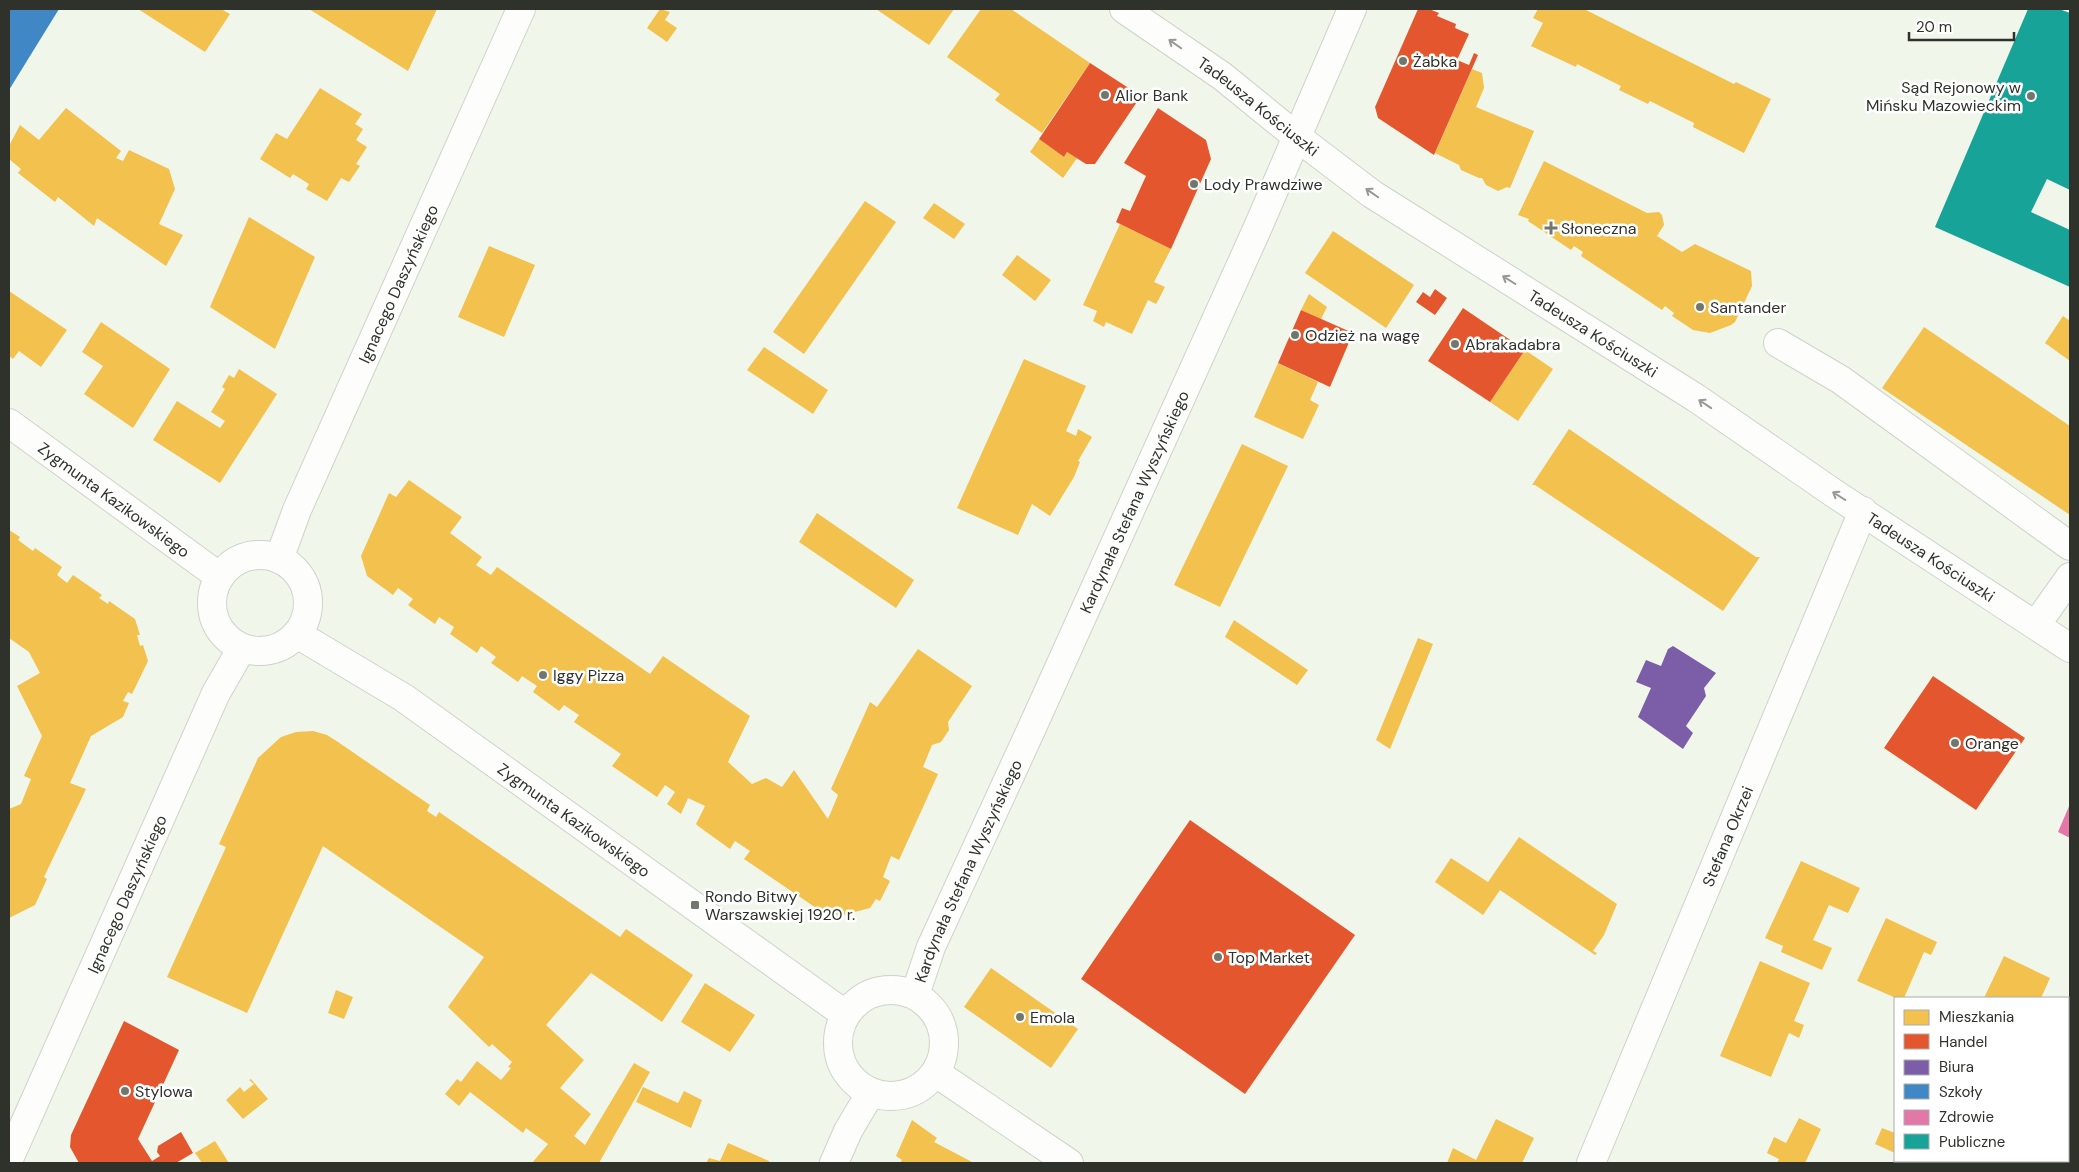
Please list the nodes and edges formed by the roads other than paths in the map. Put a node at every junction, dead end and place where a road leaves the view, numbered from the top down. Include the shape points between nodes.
1 (521, 9) edge
2 (1124, 9) edge
3 (1352, 9) edge
4 (1297, 138) junction
5 (1778, 344) dead end
6 (9, 423) edge
7 (1863, 511) junction
8 (2070, 546) edge
9 (279, 559) junction
10 (2070, 576) edge
11 (220, 577) junction
12 (2036, 625) junction
13 (297, 634) junction
14 (242, 648) junction
15 (2070, 648) edge
16 (915, 995) junction
17 (846, 1015) junction
18 (936, 1073) junction
19 (871, 1092) junction
20 (14, 1149) edge
21 (834, 1163) edge
22 (1069, 1163) edge
23 (1591, 1163) edge

1 - 9 street, Ignacego Daszyńskiego via 297,510
4 -> 2 street, Tadeusza Kościuszki via 1222,76
3 - 4 street, Kardynała Stefana Wyszyńskiego
7 -> 4 street, Tadeusza Kościuszki via 1696,398 1372,194
4 - 16 street, Kardynała Stefana Wyszyńskiego via 1036,721 931,947
5 - 8 street via 1841,380
6 - 11 street, Zygmunta Kazikowskiego
7 - 12 street, Tadeusza Kościuszki
7 - 23 street, Stefana Okrzei
9 - 11 street via 251,556 238,561
9 - 13 street via 292,567 307,592 305,621
10 - 12 street
11 - 14 street via 213,596 213,612 218,627
12 - 15 street, Tadeusza Kościuszki
13 - 14 street via 272,650
13 - 17 street, Zygmunta Kazikowskiego via 404,698
14 - 20 street, Ignacego Daszyńskiego via 216,693
16 - 17 street via 902,990 870,994
16 - 18 street via 930,1006 944,1034 944,1050
17 - 19 street via 839,1033 838,1051 844,1068 855,1083
18 - 19 street via 918,1090 903,1096
18 - 22 street
19 - 21 street

